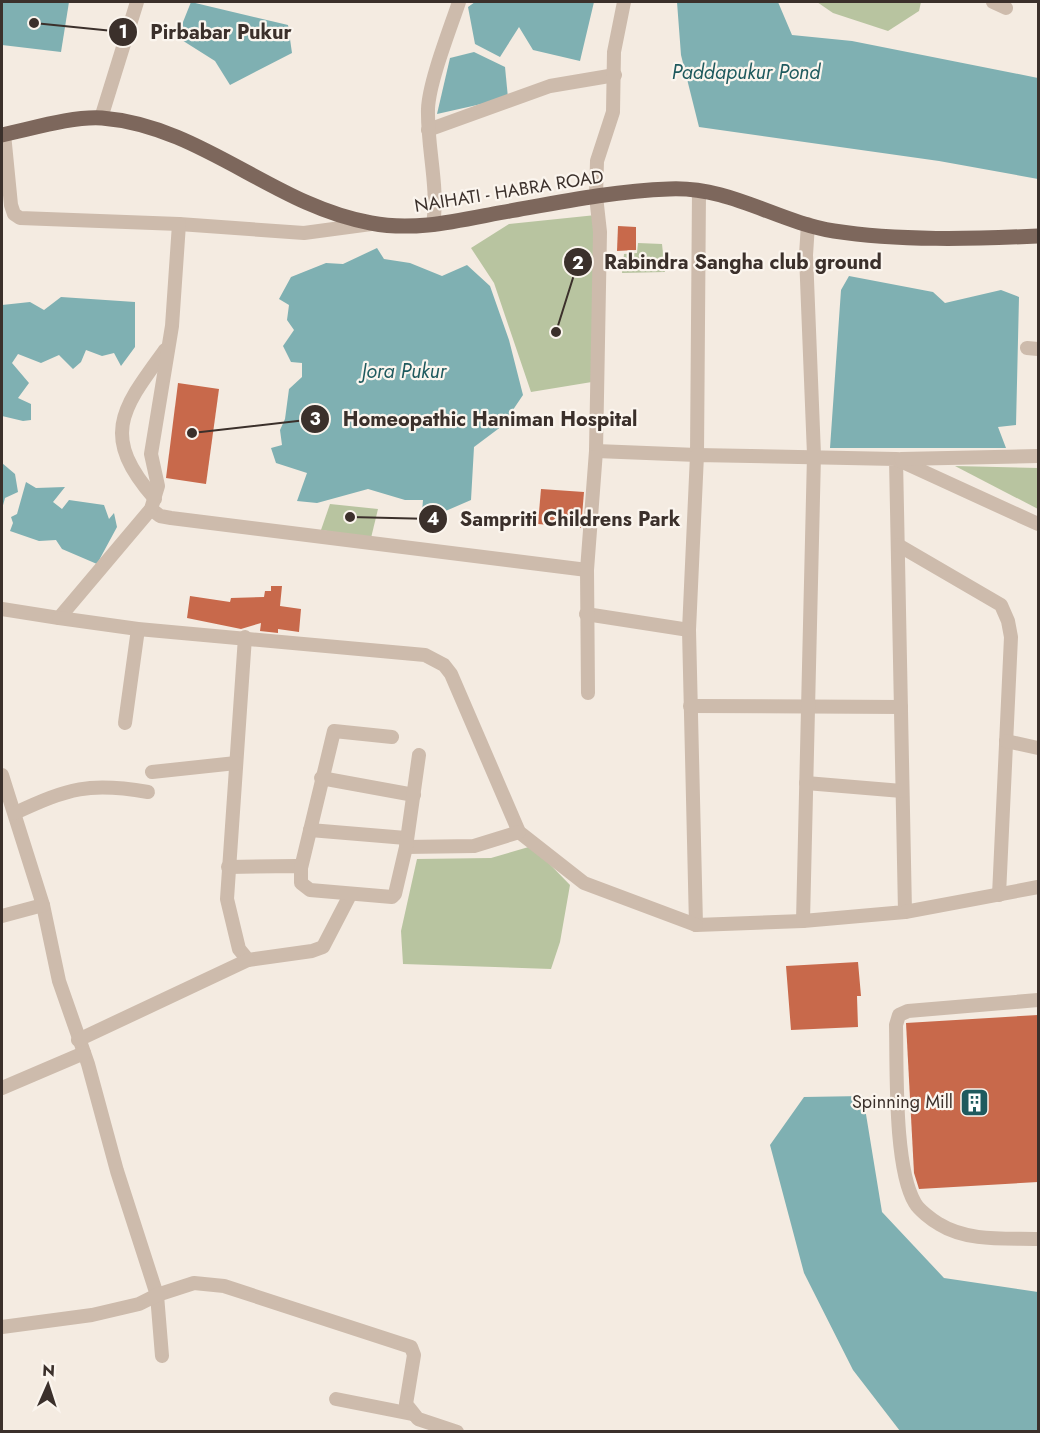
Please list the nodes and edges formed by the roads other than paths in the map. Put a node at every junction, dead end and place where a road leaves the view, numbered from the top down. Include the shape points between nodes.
1 (137, 2) edge
2 (459, 2) edge
3 (624, 2) edge
4 (993, 2) edge
5 (1006, 8) dead end
6 (615, 75) junction
7 (101, 118) junction
8 (428, 130) junction
9 (3, 134) edge
10 (699, 191) junction
11 (596, 196) junction
12 (8, 215) edge
13 (179, 224) junction
14 (371, 224) junction
15 (808, 224) junction
16 (433, 225) junction
17 (1038, 236) edge
18 (167, 347) junction
19 (596, 451) junction
20 (697, 455) junction
21 (814, 455) junction
22 (1038, 456) edge
23 (896, 459) junction
24 (153, 504) junction
25 (1038, 524) edge
26 (898, 545) junction
27 (587, 570) junction
28 (2, 609) edge
29 (586, 614) junction
30 (60, 618) junction
31 (138, 629) junction
32 (689, 630) junction
33 (245, 637) junction
34 (588, 693) dead end
35 (690, 706) junction
36 (901, 706) junction
37 (808, 707) junction
38 (125, 723) dead end
39 (392, 737) dead end
40 (1006, 741) junction
41 (1038, 748) edge
42 (419, 755) dead end
43 (236, 763) junction
44 (152, 772) dead end
45 (2, 775) edge
46 (321, 778) junction
47 (806, 783) junction
48 (902, 791) junction
49 (148, 792) dead end
50 (414, 795) junction
51 (15, 813) junction
52 (310, 830) junction
53 (519, 832) junction
54 (406, 843) junction
55 (228, 867) junction
56 (301, 868) junction
57 (1038, 887) edge
58 (350, 895) junction
59 (999, 895) junction
60 (43, 905) junction
61 (905, 912) junction
62 (2, 916) edge
63 (803, 921) junction
64 (696, 925) junction
65 (248, 960) junction
66 (1038, 1000) edge
67 (78, 1040) junction
68 (84, 1053) junction
69 (2, 1088) edge
70 (1038, 1239) edge
71 (157, 1295) junction
72 (2, 1327) edge
73 (162, 1356) dead end
74 (336, 1399) dead end
75 (412, 1414) junction
76 (457, 1431) edge

1 - 7 street
2 - 8 street via 428,106
3 - 6 street
4 - 5 street
6 - 8 street via 550,86
6 - 11 street via 613,112 597,161
7 - 9 main road, NAIHATI - HABRA ROAD
7 - 14 main road, NAIHATI - HABRA ROAD via 173,134 303,200
8 - 16 street via 437,202
9 - 12 street
10 - 11 main road, NAIHATI - HABRA ROAD via 670,188
10 - 15 main road, NAIHATI - HABRA ROAD via 736,198
10 - 20 street
11 - 16 main road, NAIHATI - HABRA ROAD
11 - 19 street via 600,232
12 - 13 street
13 - 14 street via 304,233
13 - 18 street
14 - 16 main road, NAIHATI - HABRA ROAD
15 - 17 main road, NAIHATI - HABRA ROAD via 834,231 909,236
15 - 21 street
18 - 24 street via 151,454 158,486
18 - 24 street via 137,388 120,428 125,457
19 - 20 street
19 - 27 street
20 - 21 street
20 - 32 street
21 - 23 street
21 - 37 street
22 - 23 street
23 - 25 street
23 - 26 street
24 - 27 street via 160,516 171,519
24 - 30 street
26 - 36 street
26 - 40 street via 1001,605 1011,637
27 - 29 street
28 - 30 street
29 - 32 street
29 - 34 street
30 - 31 street
31 - 33 street
31 - 38 street
32 - 35 street
33 - 43 street
33 - 53 street via 401,650 425,654 444,665 470,712
35 - 37 street
35 - 64 street
36 - 37 street
36 - 48 street
37 - 47 street
39 - 46 street via 334,731
40 - 41 street
40 - 59 street
42 - 50 street
43 - 44 street
43 - 55 street
45 - 51 street
46 - 50 street
46 - 52 street
47 - 48 street
47 - 63 street
48 - 61 street
49 - 51 street via 110,786 83,787 57,793
50 - 54 street
51 - 60 street
52 - 54 street
52 - 56 street
53 - 54 street via 474,846
53 - 64 street via 584,883
54 - 58 street via 392,897
55 - 56 street
55 - 65 street via 230,918 239,949
56 - 58 street via 304,888
57 - 59 street
58 - 65 street via 323,947
59 - 61 street
60 - 62 street
60 - 67 street
61 - 63 street
63 - 64 street
65 - 67 street
66 - 70 street via 908,1011 899,1015 896,1025 904,1173 915,1204 939,1225 972,1236
67 - 68 street
68 - 69 street
68 - 71 street
71 - 72 street via 139,1304 92,1315
71 - 73 street
71 - 75 street via 194,1284 224,1286 411,1347 414,1354 406,1404
74 - 75 street
75 - 76 street

